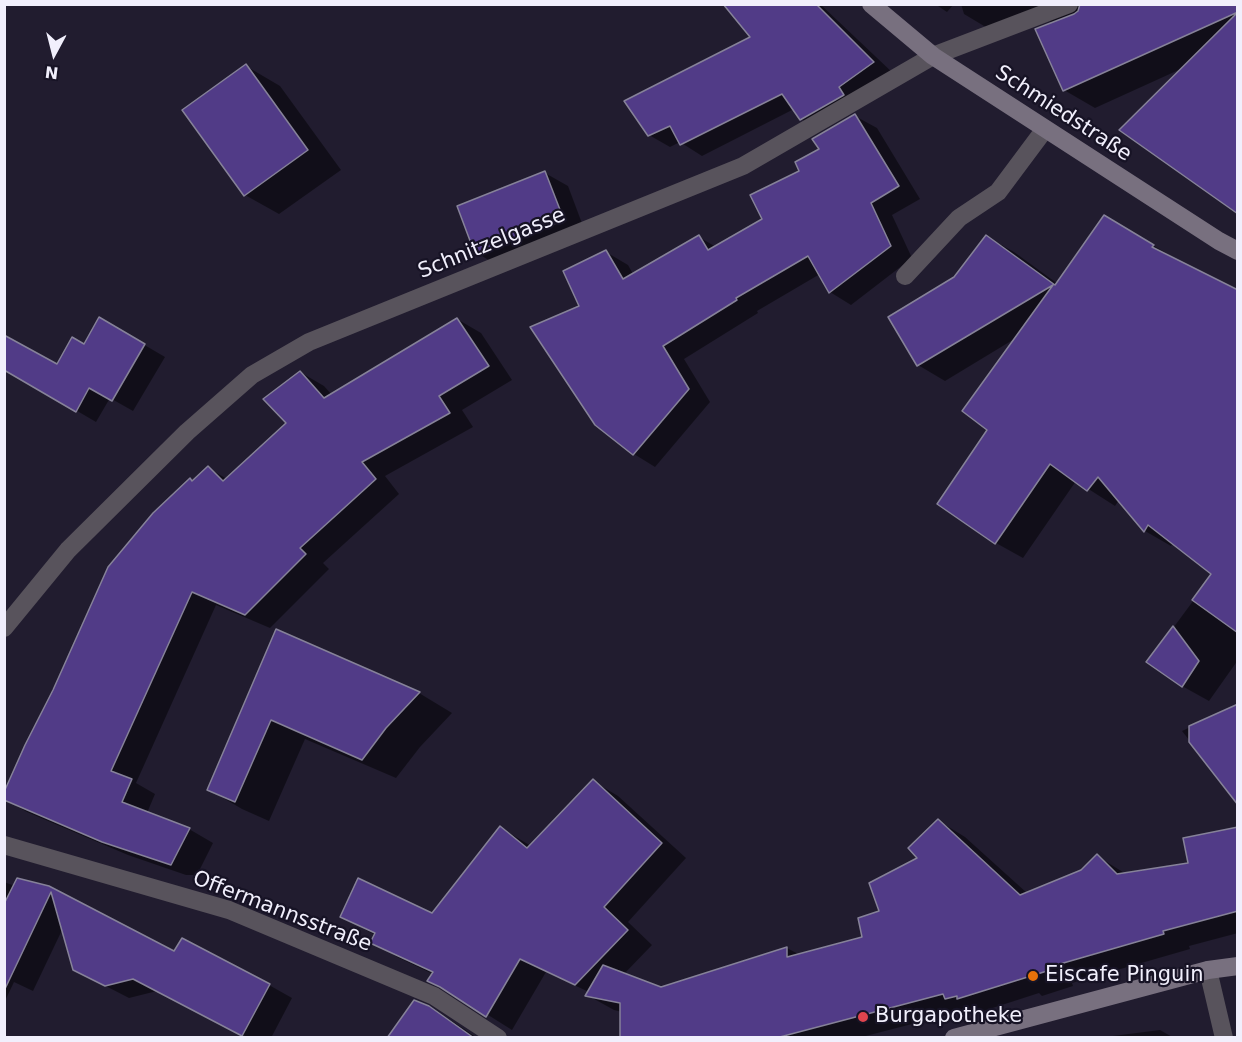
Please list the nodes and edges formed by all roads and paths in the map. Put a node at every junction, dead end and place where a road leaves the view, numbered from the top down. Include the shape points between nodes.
1 (871, 4) edge
2 (1069, 4) edge
3 (933, 56) junction
4 (1046, 129) junction
5 (1238, 251) edge
6 (905, 276) dead end
7 (4, 628) edge
8 (4, 845) edge
9 (1238, 966) edge
10 (1208, 970) junction
11 (498, 1038) edge
12 (954, 1038) edge
13 (1224, 1038) edge

1 - 3 street, Schmiedstraße
2 - 3 street, Schnitzelgasse
3 - 4 street, Schmiedstraße
3 - 7 street, Schnitzelgasse via 743,166 309,342 252,375 187,432 69,550
4 - 5 street, Schmiedstraße
4 - 6 street via 998,192 959,218
8 - 11 street, Offermannsstraße via 229,910 434,996
9 - 10 street
10 - 12 street
10 - 13 street

